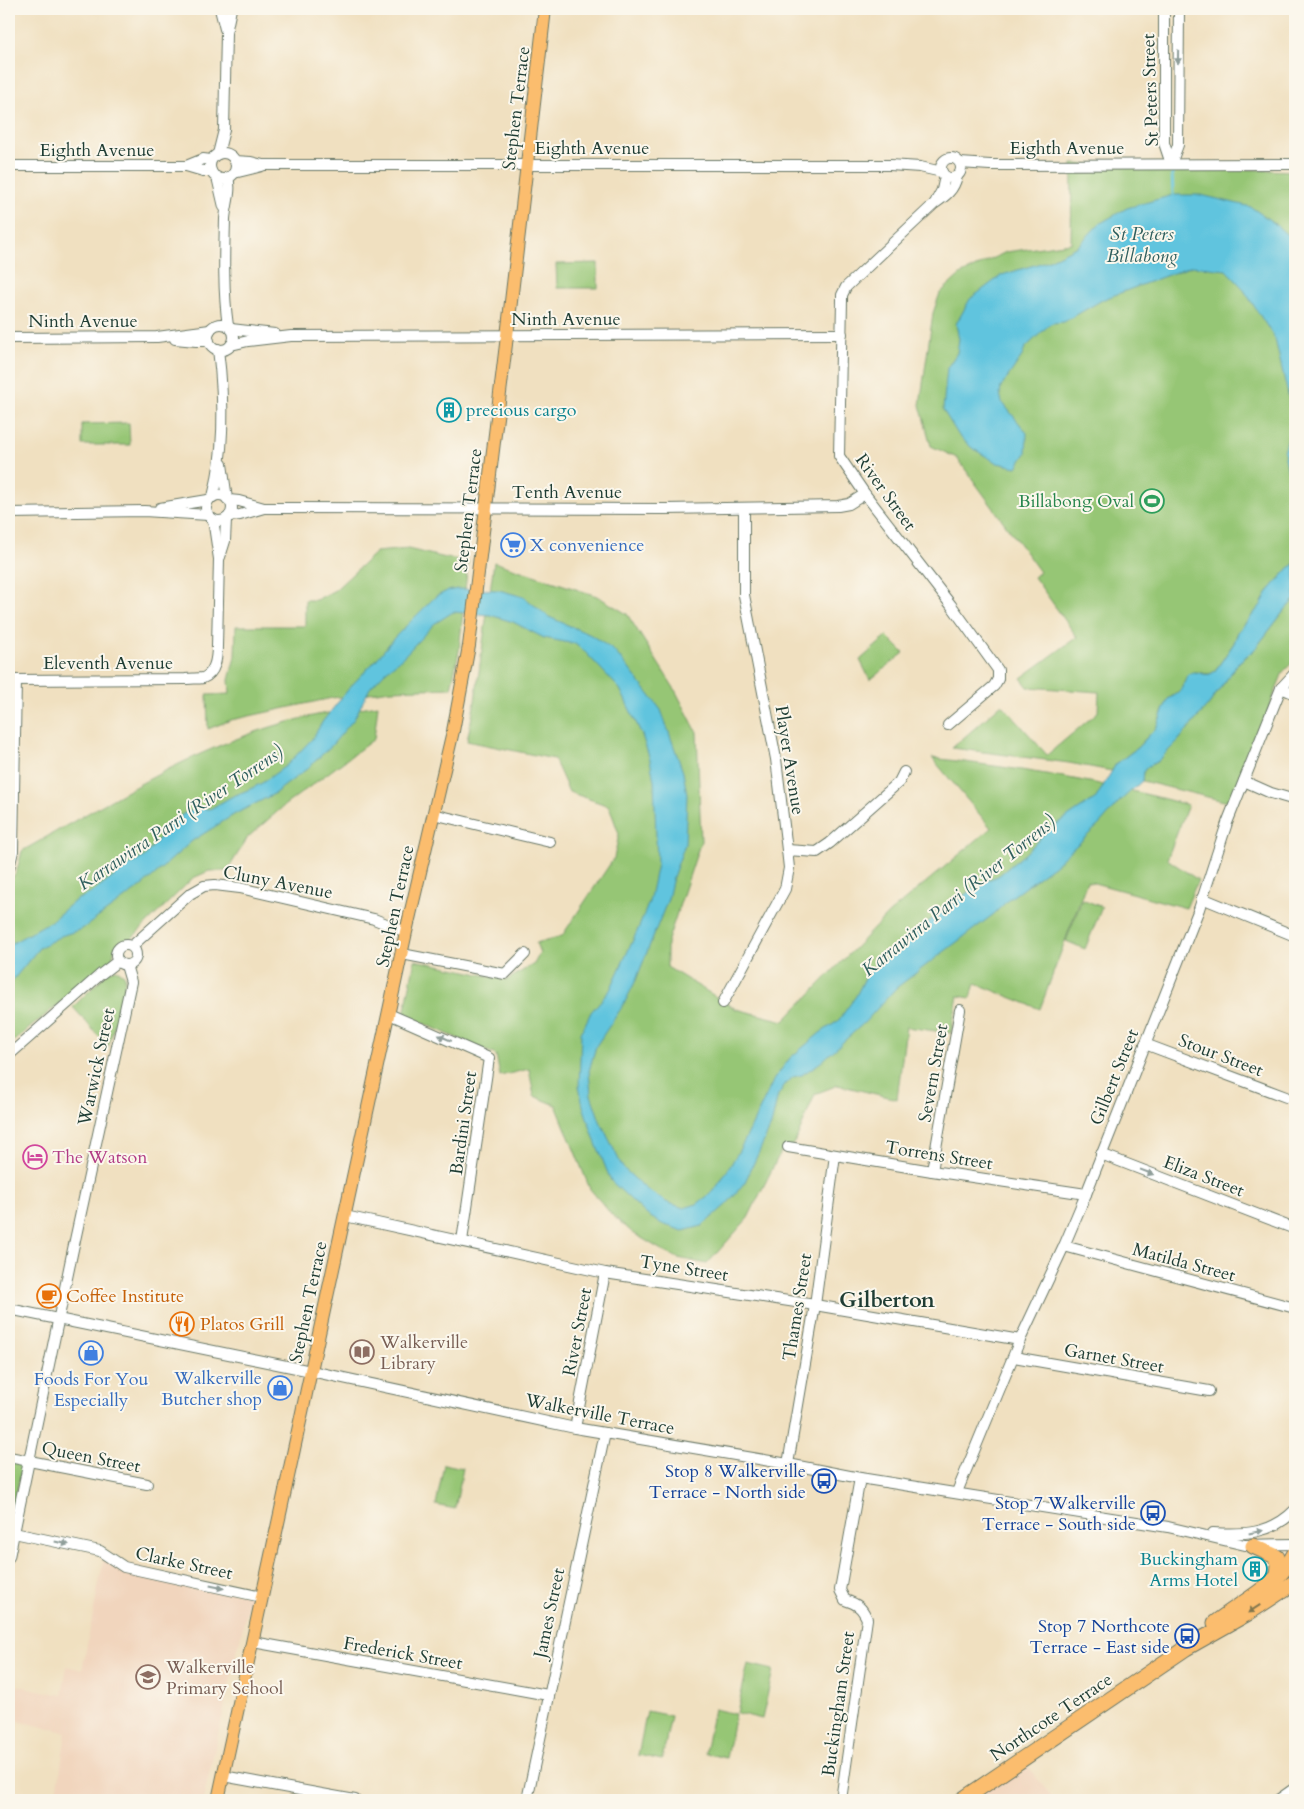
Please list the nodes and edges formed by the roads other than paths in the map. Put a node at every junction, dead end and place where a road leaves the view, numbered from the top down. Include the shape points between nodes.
1 (220, 9) edge
2 (231, 9) edge
3 (545, 9) edge
4 (1164, 9) edge
5 (1180, 9) edge
6 (226, 33) junction
7 (224, 130) junction
8 (233, 159) junction
9 (960, 162) junction
10 (1171, 164) junction
11 (1295, 164) edge
12 (527, 165) junction
13 (990, 165) junction
14 (9, 166) edge
15 (214, 166) junction
16 (263, 166) junction
17 (943, 170) junction
18 (231, 175) junction
19 (959, 175) junction
20 (934, 204) junction
21 (225, 213) junction
22 (224, 277) junction
23 (213, 328) junction
24 (230, 328) junction
25 (842, 334) junction
26 (291, 336) junction
27 (507, 336) junction
28 (156, 337) junction
29 (9, 338) edge
30 (209, 341) junction
31 (225, 347) junction
32 (221, 458) junction
33 (866, 494) junction
34 (211, 498) junction
35 (228, 499) junction
36 (486, 507) junction
37 (264, 508) junction
38 (744, 508) junction
39 (144, 510) junction
40 (9, 513) edge
41 (210, 517) junction
42 (228, 517) junction
43 (219, 559) junction
44 (1295, 673) edge
45 (12, 680) edge
46 (1281, 688) junction
47 (1295, 694) edge
48 (948, 725) dead end
49 (904, 772) dead end
50 (1244, 781) junction
51 (1295, 800) edge
52 (433, 814) junction
53 (550, 842) dead end
54 (787, 850) junction
55 (9, 868) edge
56 (1202, 898) junction
57 (406, 932) junction
58 (1295, 936) edge
59 (132, 946) junction
60 (402, 954) junction
61 (525, 954) dead end
62 (122, 963) junction
63 (723, 1003) dead end
64 (960, 1010) dead end
65 (389, 1014) junction
66 (1145, 1044) junction
67 (9, 1055) edge
68 (1286, 1096) dead end
69 (788, 1147) dead end
70 (1102, 1154) junction
71 (835, 1155) junction
72 (932, 1171) junction
73 (1086, 1194) junction
74 (345, 1216) junction
75 (1295, 1229) edge
76 (462, 1241) junction
77 (1064, 1246) junction
78 (605, 1272) junction
79 (815, 1305) junction
80 (1295, 1308) edge
81 (9, 1309) edge
82 (59, 1318) junction
83 (1020, 1340) junction
84 (1014, 1357) junction
85 (311, 1371) junction
86 (1208, 1391) dead end
87 (575, 1428) junction
88 (605, 1433) junction
89 (9, 1457) edge
90 (28, 1461) junction
91 (788, 1464) junction
92 (860, 1478) junction
93 (147, 1484) dead end
94 (957, 1492) junction
95 (1295, 1510) edge
96 (1189, 1532) junction
97 (14, 1533) junction
98 (1295, 1544) edge
99 (1253, 1546) junction
100 (1295, 1553) edge
101 (9, 1557) edge
102 (1278, 1576) junction
103 (1295, 1582) edge
104 (262, 1597) junction
105 (253, 1642) junction
106 (1186, 1648) junction
107 (548, 1695) junction
108 (224, 1776) junction
109 (1295, 1788) edge
110 (218, 1800) edge
111 (355, 1800) edge
112 (527, 1800) edge
113 (841, 1800) edge
114 (962, 1800) edge
115 (1278, 1800) edge

1 - 6 street
2 - 6 street
3 - 12 main road, Stephen Terrace
4 - 10 street, St Peters Street via 1164,143
5 -> 10 street, St Peters Street via 1178,144
6 - 7 street
7 - 8 street
7 - 15 street
8 - 15 street via 225,153
8 - 16 street, Eighth Avenue
8 - 18 street via 236,167
9 - 13 street, Eighth Avenue
9 - 17 street via 950,157 945,159
9 - 19 street via 962,169
10 - 11 street, Eighth Avenue
10 - 13 street, Eighth Avenue
12 - 16 street, Eighth Avenue
12 - 17 street, Eighth Avenue via 890,164
12 - 27 main road, Stephen Terrace
13 - 19 street, Eighth Avenue
14 - 15 street, Eighth Avenue via 186,166 203,171
15 - 18 street via 221,178
15 - 21 street
16 - 18 street, Eighth Avenue
17 - 19 street via 952,178
17 - 20 street, River Street via 942,190
18 - 21 street
19 - 20 street, River Street via 948,194
20 - 25 street, River Street via 844,291
21 - 22 street
22 - 23 street via 219,314
22 - 24 street
23 - 24 street via 223,324
23 - 28 street, Ninth Avenue
23 - 30 street via 208,335
24 - 26 street, Ninth Avenue
24 - 31 street via 234,339
25 - 27 street, Ninth Avenue
25 - 33 street, River Street via 839,456
26 - 27 street, Ninth Avenue
26 - 31 street, Ninth Avenue
27 - 36 main road, Stephen Terrace
28 - 29 street, Ninth Avenue
28 - 30 street, Ninth Avenue
30 - 31 street via 212,346
31 - 32 street
32 - 34 street
32 - 35 street
33 - 38 street, Tenth Avenue via 846,506
33 - 48 street, River Street via 998,670 994,686
34 - 35 street via 220,495
34 - 39 street
34 - 41 street via 206,508
35 - 37 street, Tenth Avenue
35 - 42 street via 232,509
36 - 37 street, Tenth Avenue
36 - 38 street, Tenth Avenue
36 - 52 main road, Stephen Terrace via 469,646
37 - 42 street, Tenth Avenue
38 - 54 street, Player Avenue via 744,595 776,759
39 - 40 street
39 - 41 street
41 - 42 street via 219,521
41 - 43 street
42 - 43 street
43 - 45 street, Eleventh Avenue via 216,659 213,668 203,678
44 - 46 street, Gilbert Street
45 - 55 street via 14,812
46 - 47 street
46 - 50 street, Gilbert Street
49 - 54 street via 899,782 817,852
50 - 51 street
50 - 56 street, Gilbert Street
52 - 53 street
52 - 57 main road, Stephen Terrace
54 - 63 street, Player Avenue via 789,868 784,889
56 - 58 street
56 - 66 street, Gilbert Street
57 - 59 street, Cluny Avenue via 374,918 216,885 204,886 190,894
57 - 60 main road, Stephen Terrace
59 - 62 street via 135,959 132,963
59 - 62 street via 119,948 116,954
60 - 61 street via 505,974
60 - 65 main road, Stephen Terrace
62 - 67 street via 101,974
62 - 82 street, Warwick Street via 132,982
64 - 72 street, Severn Street
65 - 74 main road, Stephen Terrace
76 -> 65 street, Bardini Street via 489,1058
66 - 68 street, Stour Street
66 - 70 street, Gilbert Street
69 - 71 street, Torrens Street
70 - 73 street, Gilbert Street
70 -> 75 street, Eliza Street
71 - 72 street, Torrens Street
71 - 79 street, Thames Street
72 - 73 street, Torrens Street
73 - 77 street, Gilbert Street
74 - 76 street, Tyne Street
74 - 85 main road, Stephen Terrace
76 - 78 street, Tyne Street
77 - 80 street, Matilda Street
77 - 83 street, Gilbert Street
78 - 79 street, Tyne Street
78 - 87 street, River Street
79 - 83 street, Tyne Street
79 - 91 street, Thames Street
81 - 82 street, Walkerville Terrace
82 - 85 street, Walkerville Terrace
82 - 90 street, Warwick Street
83 - 84 street, Gilbert Street
84 - 86 street, Garnet Street
84 - 94 street, Gilbert Street
85 - 87 street, Walkerville Terrace
85 - 104 main road, Stephen Terrace
87 - 88 street, Walkerville Terrace
88 - 91 street, Walkerville Terrace
88 - 107 street, James Street
89 - 90 street, Queen Street
90 - 93 street, Queen Street
90 - 97 street, Warwick Street
91 - 92 street, Walkerville Terrace
92 - 94 street, Walkerville Terrace
92 - 113 street, Buckingham Street via 840,1590 845,1600 863,1609 867,1619
94 - 96 street, Walkerville Terrace
96 -> 95 street, Walkerville Terrace via 1255,1533 1278,1524
96 - 99 street, Walkerville Terrace
97 - 101 street, Warwick Street
97 -> 104 street, Clarke Street via 100,1551 124,1567
98 - 99 street, Walkerville Terrace
99 - 102 highway via 1277,1558
100 - 102 highway, Northcote Terrace
102 - 106 highway, Northcote Terrace
103 -> 106 highway, Northcote Terrace via 1248,1614
104 - 105 main road, Stephen Terrace
105 - 107 street, Frederick Street
105 - 108 main road, Stephen Terrace
106 - 114 highway, Northcote Terrace
107 - 112 street, James Street
108 - 110 main road, Stephen Terrace
108 - 111 street
109 - 115 street

